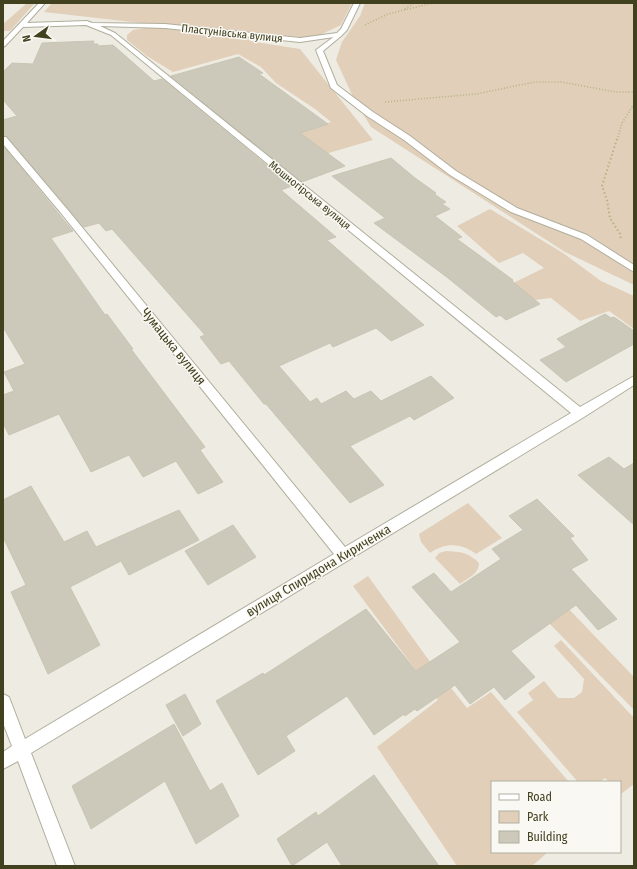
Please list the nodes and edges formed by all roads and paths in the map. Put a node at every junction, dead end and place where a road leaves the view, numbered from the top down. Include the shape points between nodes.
1 (42, 3) edge
2 (357, 3) edge
3 (414, 3) edge
4 (433, 3) edge
5 (403, 11) junction
6 (87, 23) junction
7 (23, 25) junction
8 (339, 35) junction
9 (3, 45) edge
10 (634, 92) edge
11 (634, 104) edge
12 (361, 107) junction
13 (3, 139) edge
14 (625, 264) junction
15 (634, 269) edge
16 (634, 380) edge
17 (580, 414) junction
18 (343, 555) junction
19 (3, 702) edge
20 (22, 750) junction
21 (3, 761) edge
22 (66, 866) edge

1 - 7 street
2 - 8 street
3 - 5 path
4 - 5 path
5 - 8 path via 388,14
6 - 7 street, Мошногірська вулиця
6 - 8 street, Пластунівська вулиця via 165,26 300,40
6 - 17 street, Мошногірська вулиця via 112,34
7 - 9 street
8 - 12 street via 319,50 334,86
10 - 12 path via 616,92 561,82 535,82 476,94 384,102
11 - 14 path via 622,123 602,186 610,218 620,234
12 - 14 street via 452,173 514,210 584,237
13 - 18 street, Чумацька вулиця via 70,217
14 - 15 street
16 - 17 street, вулиця Спиридона Кириченка
17 - 18 street, вулиця Спиридона Кириченка
18 - 20 street, вулиця Спиридона Кириченка
19 - 20 street
20 - 21 street, вулиця Спиридона Кириченка
20 - 22 street

